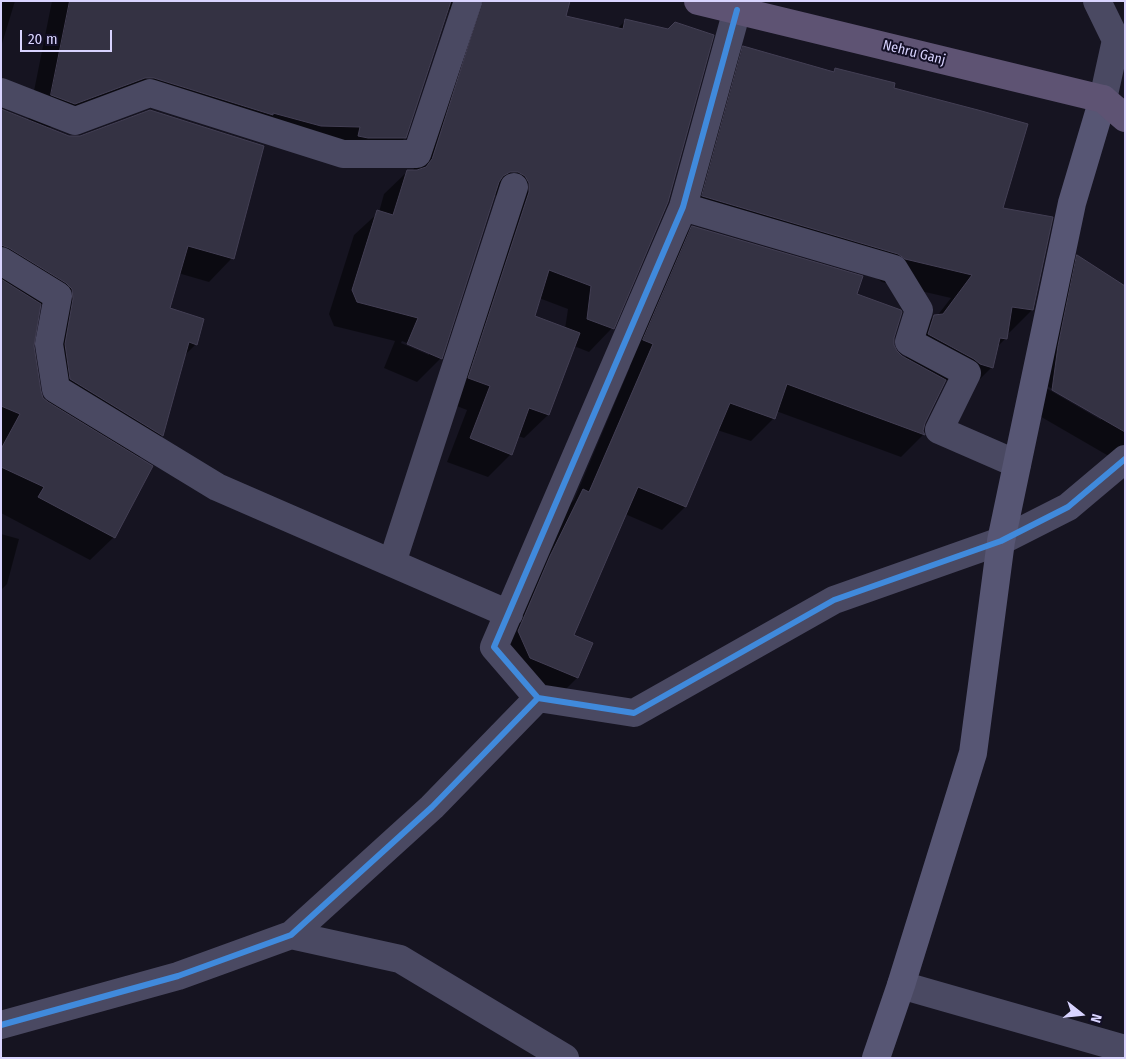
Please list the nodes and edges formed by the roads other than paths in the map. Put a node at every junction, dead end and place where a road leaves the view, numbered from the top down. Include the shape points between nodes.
1 (468, 1) edge
2 (698, 1) edge
3 (1097, 1) edge
4 (729, 6) edge
5 (1125, 78) edge
6 (1, 92) edge
7 (1103, 99) junction
8 (1125, 118) edge
9 (514, 187) dead end
10 (683, 207) junction
11 (1, 261) edge
12 (1125, 459) edge
13 (1017, 464) junction
14 (1001, 541) junction
15 (392, 563) junction
16 (509, 614) junction
17 (538, 698) junction
18 (292, 935) junction
19 (901, 985) junction
20 (1, 1025) edge
21 (1125, 1049) edge
22 (565, 1058) edge
23 (876, 1058) edge

1 - 6 street via 417,154 343,154 150,93 75,121
2 - 4 main road, Nehru Ganj
3 - 7 street via 1116,40
4 - 7 main road, Nehru Ganj
4 - 10 street
5 - 7 street
7 - 8 main road, Nehru Ganj
7 - 13 main road via 1072,203
9 - 15 street
10 - 13 street via 894,269 919,310 909,342 967,373 939,430
10 - 16 street
11 - 15 street via 58,296 49,344 56,389 217,487
12 - 14 street via 1068,508
13 - 14 main road
14 - 17 street via 834,600 634,713
14 - 19 main road via 973,753
15 - 16 street
16 - 17 street via 494,646
17 - 18 street via 432,807
18 - 20 street via 178,976
18 - 22 street via 400,959
19 - 21 street
19 - 23 main road

